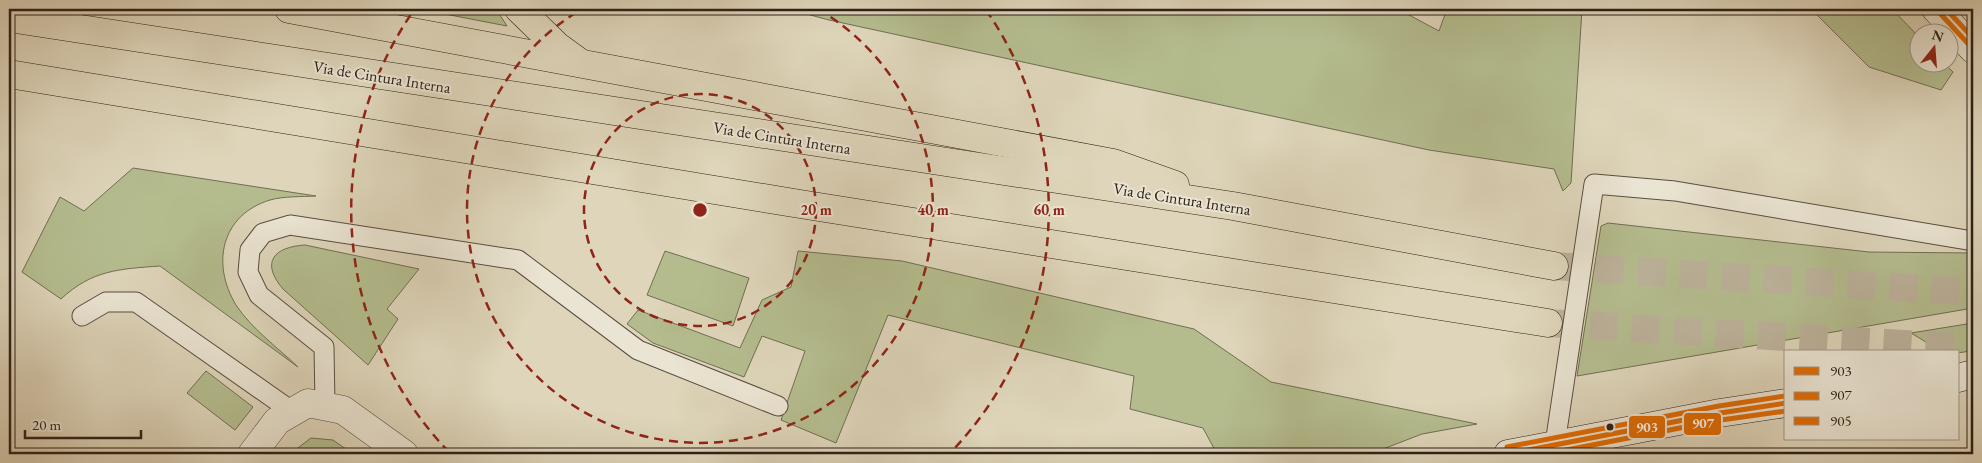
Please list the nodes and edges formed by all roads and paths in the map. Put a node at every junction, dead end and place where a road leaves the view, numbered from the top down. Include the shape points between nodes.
1 (289, 9) edge
2 (519, 9) edge
3 (1936, 9) edge
4 (9, 18) edge
5 (1973, 49) edge
6 (582, 64) junction
7 (9, 74) edge
8 (1233, 206) junction
9 (1973, 241) edge
10 (1554, 266) tunnel mouth
11 (82, 316) dead end
12 (1548, 322) tunnel mouth
13 (1973, 374) edge
14 (1960, 377) edge
15 (1784, 403) edge
16 (325, 406) junction
17 (778, 406) dead end
18 (293, 412) junction
19 (1555, 444) junction
20 (252, 454) edge
21 (404, 454) edge
22 (1508, 454) edge

1 - 6 highway
2 - 6 highway via 557,46
3 - 5 main road
4 - 8 highway, Via de Cintura Interna
6 - 8 highway via 1114,163
7 - 12 highway
8 - 10 highway, Via de Cintura Interna
9 - 19 lane via 1675,191 1594,184
11 - 18 lane via 106,302 136,302
13 - 14 main road
15 - 19 main road
16 - 17 lane via 324,347 259,295 248,272 250,250 263,233 290,225 518,260 638,350
16 - 18 main road via 308,403
16 - 21 main road via 343,410
18 - 20 main road via 277,422
19 - 22 main road

